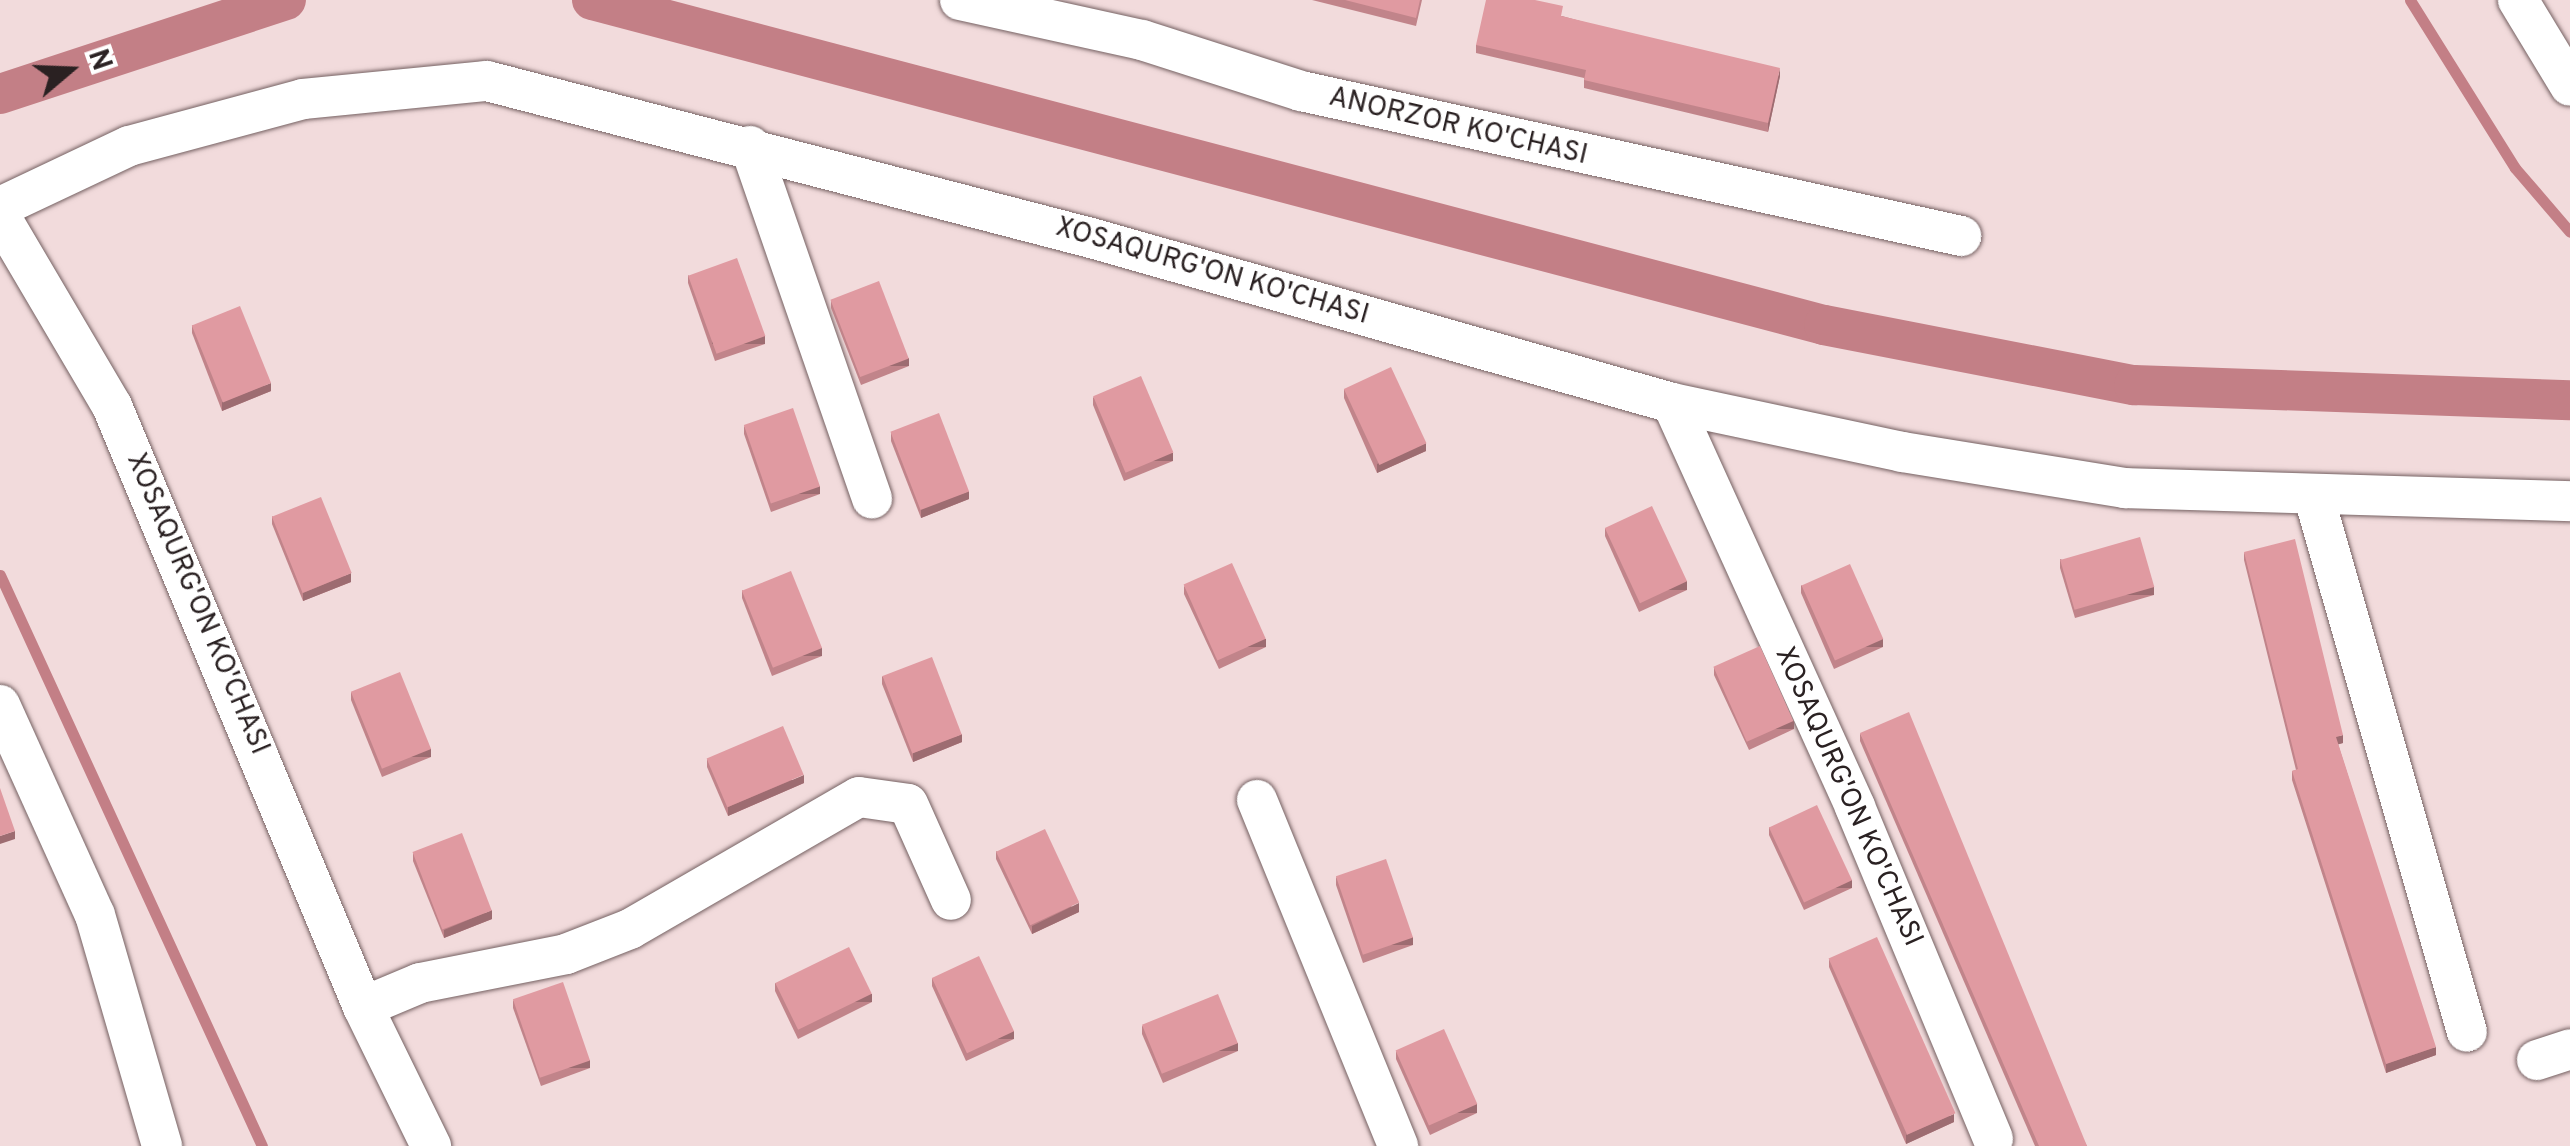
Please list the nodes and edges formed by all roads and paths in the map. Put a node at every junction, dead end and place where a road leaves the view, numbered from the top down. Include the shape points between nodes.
1 (960, 0) edge
2 (2518, 0) edge
3 (2570, 86) edge
4 (750, 146) junction
5 (0, 207) edge
6 (0, 216) edge
7 (1961, 236) dead end
8 (1672, 403) junction
9 (2314, 497) junction
10 (872, 498) dead end
11 (2570, 501) edge
12 (0, 705) edge
13 (1257, 800) dead end
14 (951, 900) dead end
15 (363, 1007) junction
16 (2467, 1032) dead end
17 (1990, 1143) edge
18 (162, 1146) edge
19 (432, 1146) edge
20 (1398, 1146) edge

1 - 7 street, ANORZOR KO'CHASI via 1142,40 1301,91
2 - 3 street
4 - 5 street, XOSAQURG'ON KO'CHASI via 487,81 303,99 129,146
4 - 8 street, XOSAQURG'ON KO'CHASI
4 - 10 street
6 - 15 street, XOSAQURG'ON KO'CHASI via 112,406
8 - 9 street, XOSAQURG'ON KO'CHASI via 1902,452 2124,488
8 - 17 street, XOSAQURG'ON KO'CHASI via 1855,807
9 - 11 street, XOSAQURG'ON KO'CHASI
9 - 16 street
12 - 18 street via 96,914
13 - 20 street
14 - 15 street via 908,804 859,797 630,929 566,954 420,983
15 - 19 street, XOSAQURG'ON KO'CHASI

